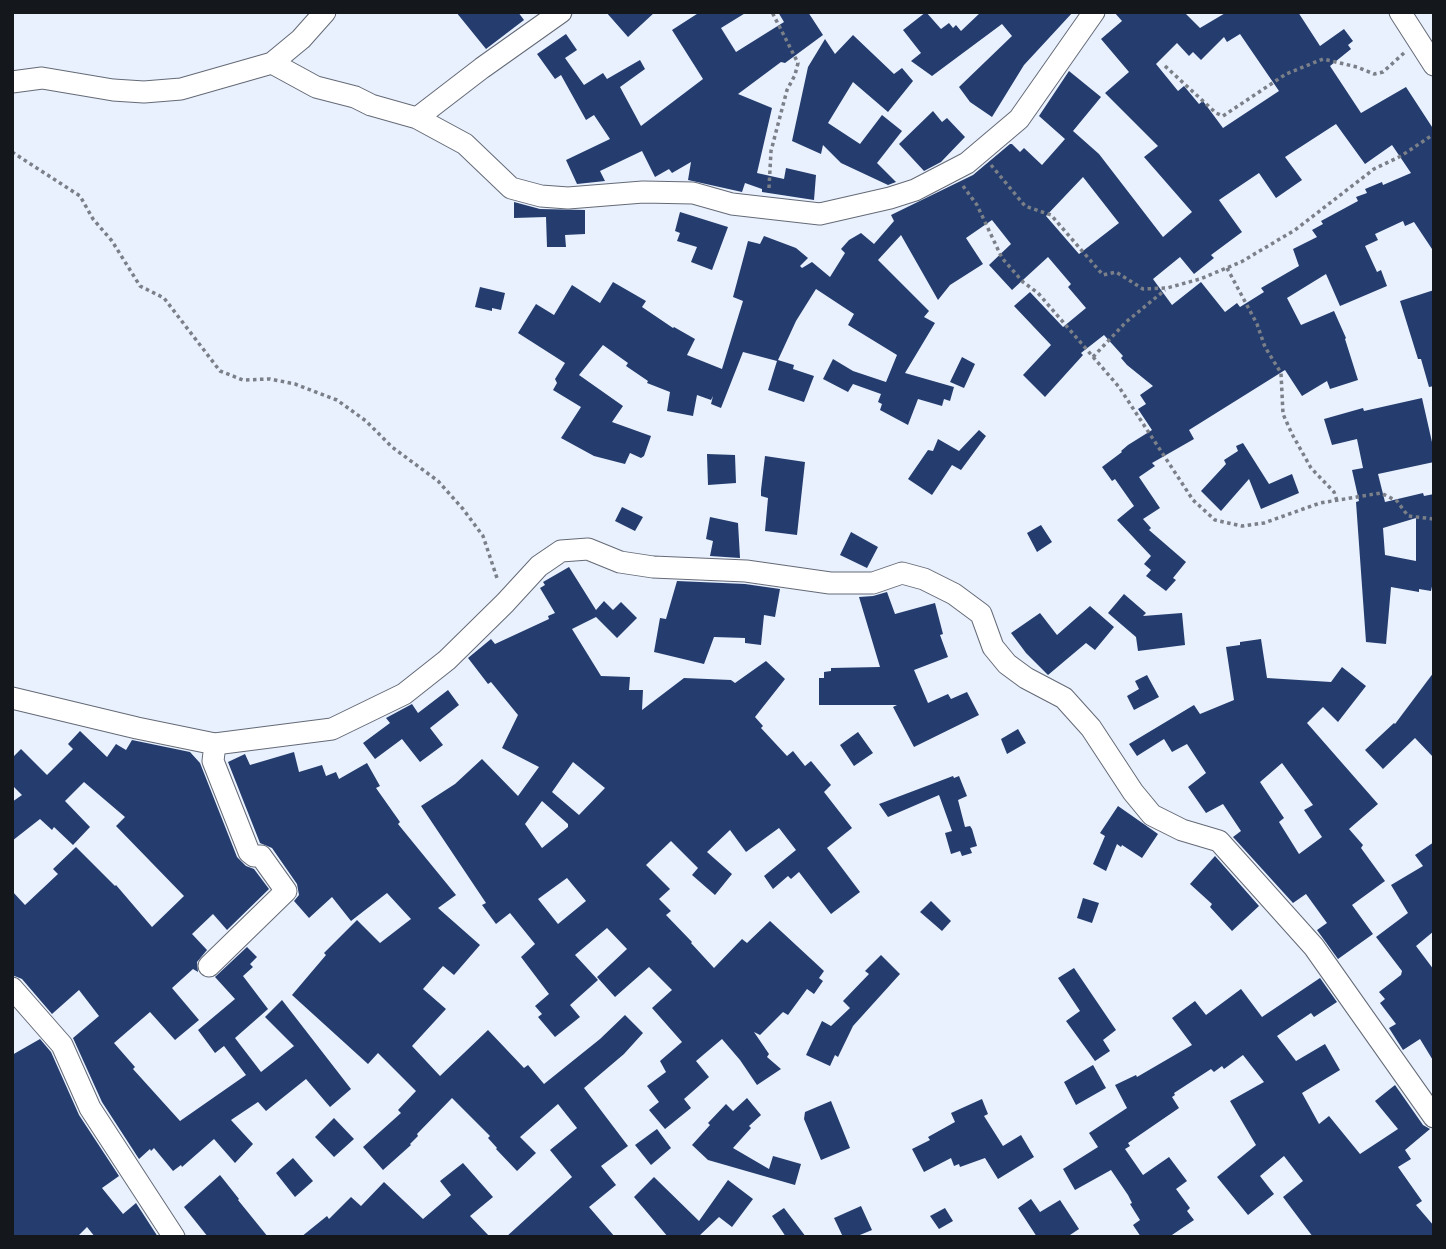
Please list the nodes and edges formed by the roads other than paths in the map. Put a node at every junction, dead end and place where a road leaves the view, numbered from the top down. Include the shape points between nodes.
1 (325, 12) edge
2 (561, 12) edge
3 (1094, 12) edge
4 (1400, 12) edge
5 (272, 63) junction
6 (1434, 65) edge
7 (12, 82) edge
8 (417, 118) junction
9 (12, 698) edge
10 (215, 744) junction
11 (209, 966) dead end
12 (12, 988) edge
13 (1434, 1117) edge
14 (174, 1237) edge

1 - 5 street
2 - 8 street
3 - 8 street via 1019,119 981,153 915,190 820,214 732,204 693,193 541,196 512,188 466,144
4 - 6 street
5 - 7 street via 181,89 144,92 42,78
5 - 8 street via 316,87
9 - 10 street
10 - 11 street via 213,761 249,852 264,859 286,891
10 - 13 street via 332,729 404,694 447,660 539,566 561,551 588,549 620,562 653,567 746,571 830,583 873,583 902,573 924,579 981,614 993,647 1007,664 1064,698 1152,815 1219,841 1314,947
12 - 14 street via 62,1045 90,1108

